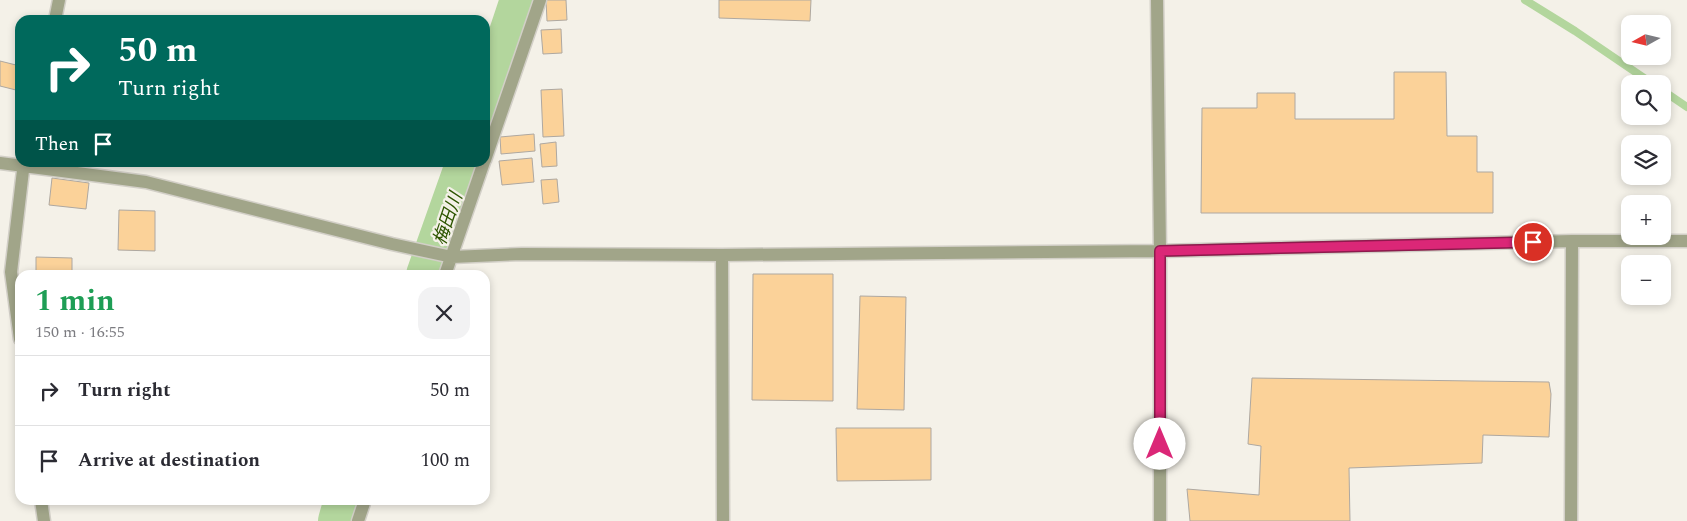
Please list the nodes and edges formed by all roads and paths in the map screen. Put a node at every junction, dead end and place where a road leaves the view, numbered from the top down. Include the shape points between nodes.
1 (59, 0) edge
2 (540, 0) edge
3 (1157, 0) edge
4 (56, 15) edge
5 (490, 147) edge
6 (0, 163) edge
7 (15, 164) edge
8 (24, 167) edge
9 (38, 167) edge
10 (483, 167) edge
11 (1572, 241) junction
12 (1687, 241) edge
13 (1160, 251) junction
14 (722, 255) junction
15 (452, 257) junction
16 (447, 270) edge
17 (13, 286) junction
18 (0, 287) edge
19 (15, 301) edge
20 (42, 505) edge
21 (363, 505) edge
22 (44, 521) edge
23 (358, 521) edge
24 (723, 521) edge
25 (1160, 521) edge
26 (1572, 521) edge

1 - 4 street
2 - 5 street
3 - 13 street
6 - 7 street
8 - 17 street via 11,272
9 - 15 street via 146,182
10 - 15 street
11 - 12 street
11 - 13 street
11 - 26 street
13 - 14 street
13 - 25 street
14 - 15 street
14 - 24 street
15 - 16 street
17 - 18 street
17 - 19 street
20 - 22 street
21 - 23 street

